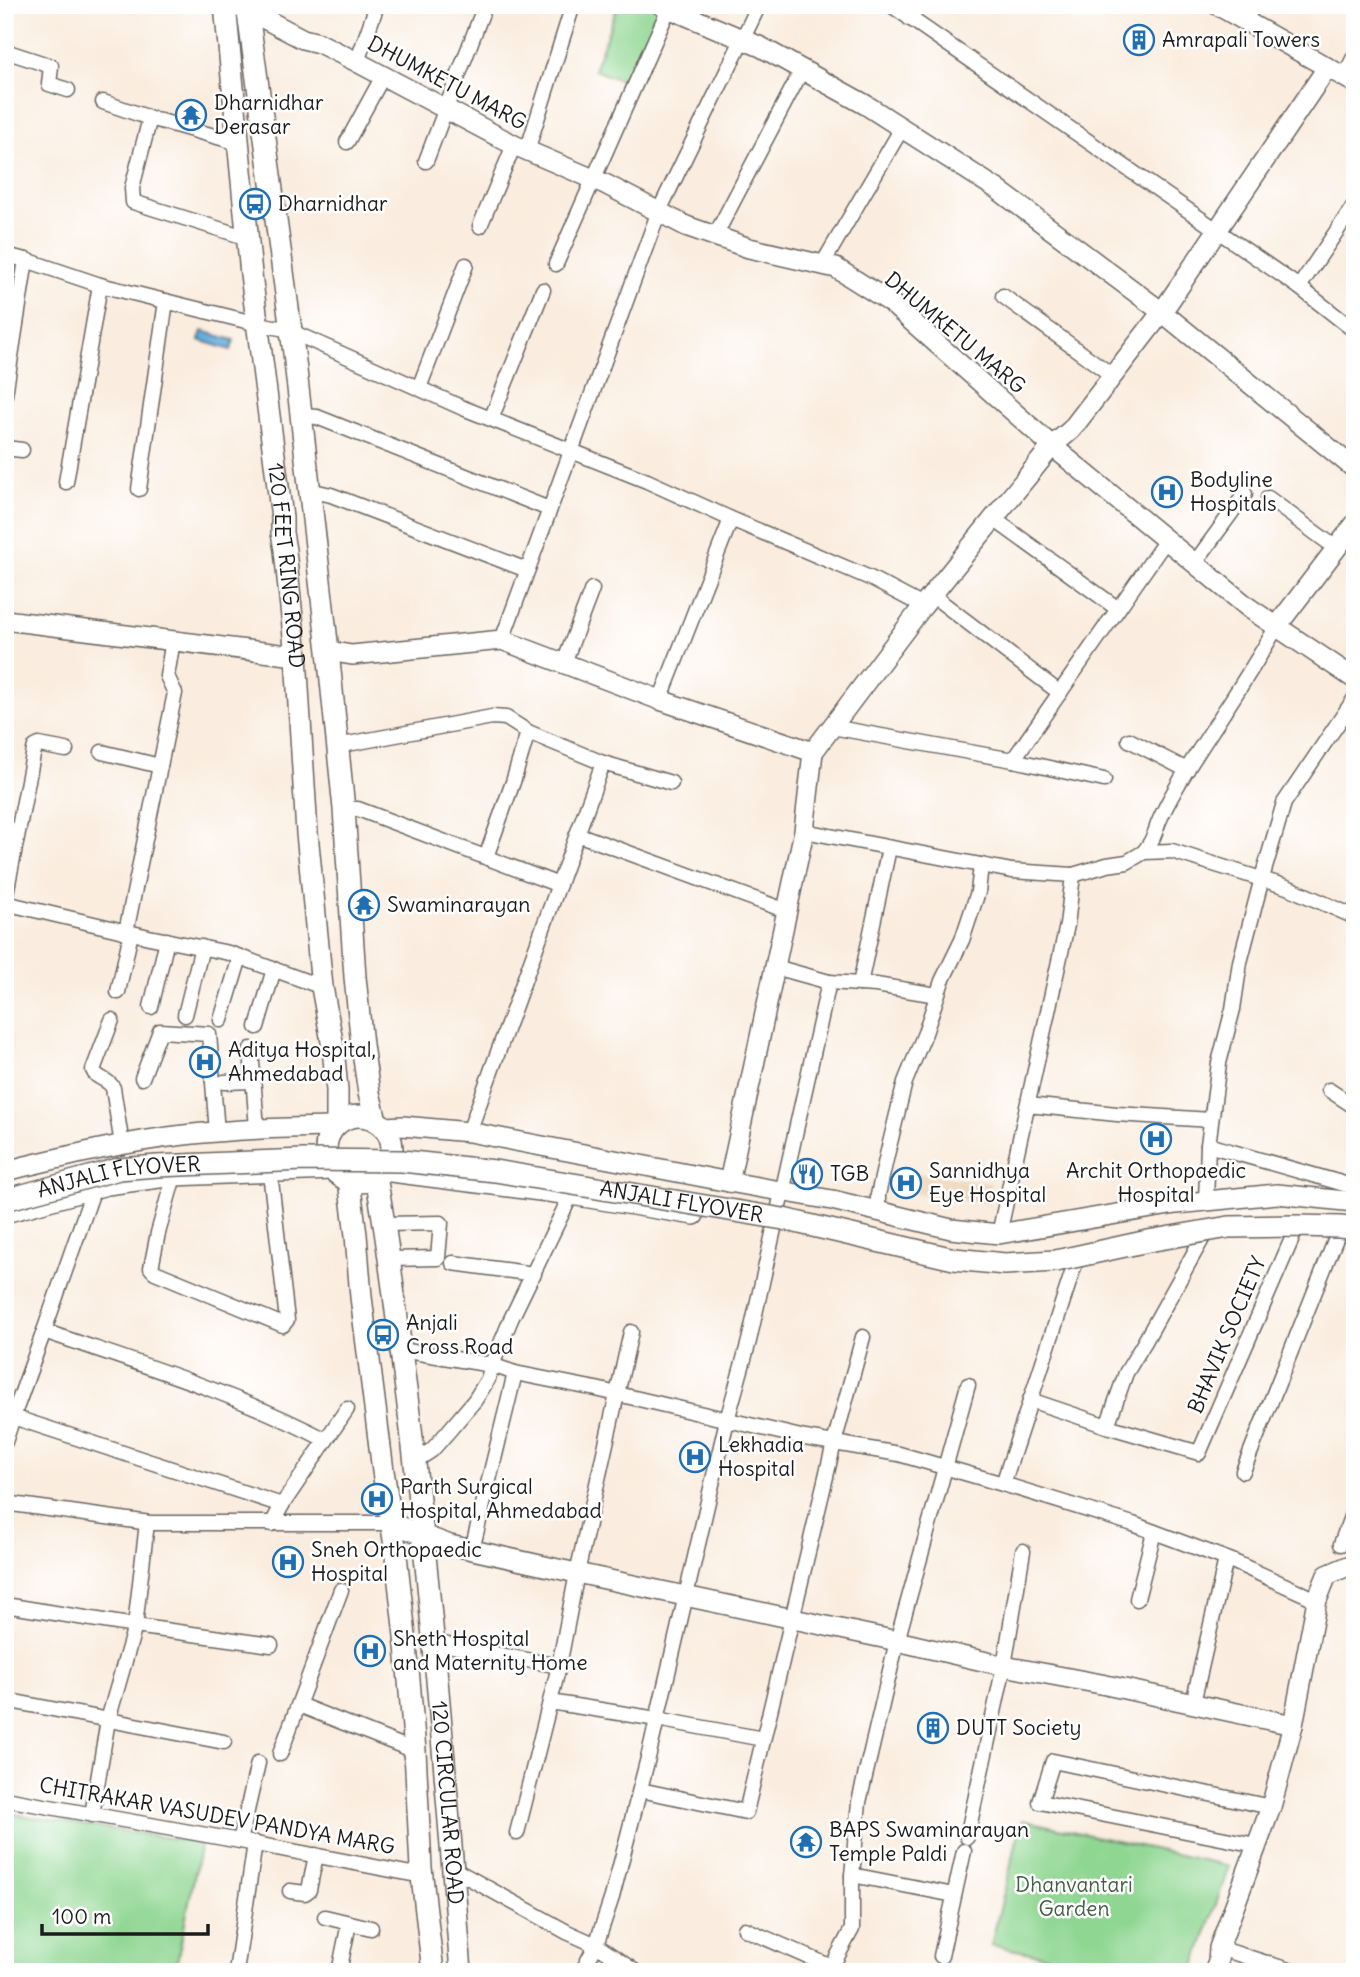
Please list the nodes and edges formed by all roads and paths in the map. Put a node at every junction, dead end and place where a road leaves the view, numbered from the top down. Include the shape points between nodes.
1 (225, 5) edge
2 (377, 5) edge
3 (485, 5) edge
4 (573, 5) edge
5 (760, 5) edge
6 (891, 5) edge
7 (919, 5) edge
8 (1217, 5) edge
9 (249, 6) edge
10 (664, 6) edge
11 (1249, 13) edge
12 (910, 19) junction
13 (743, 40) junction
14 (5, 51) edge
15 (1355, 55) edge
16 (356, 62) junction
17 (802, 70) junction
18 (383, 76) junction
19 (1342, 76) edge
20 (68, 90) dead end
21 (103, 102) dead end
22 (447, 110) junction
23 (150, 118) junction
24 (902, 128) junction
25 (347, 142) dead end
26 (239, 143) junction
27 (520, 148) junction
28 (426, 162) dead end
29 (595, 179) junction
30 (1355, 204) edge
31 (659, 211) junction
32 (480, 226) dead end
33 (1215, 231) junction
34 (715, 236) junction
35 (248, 238) junction
36 (5, 254) edge
37 (26, 260) junction
38 (556, 264) dead end
39 (466, 265) dead end
40 (822, 265) junction
41 (100, 285) junction
42 (1299, 288) junction
43 (543, 290) dead end
44 (1003, 296) dead end
45 (166, 301) junction
46 (1161, 312) junction
47 (258, 324) junction
48 (291, 330) junction
49 (1355, 331) edge
50 (1113, 376) junction
51 (419, 388) junction
52 (5, 395) edge
53 (301, 416) junction
54 (491, 419) junction
55 (1052, 446) junction
56 (5, 448) edge
57 (22, 450) dead end
58 (570, 451) junction
59 (1355, 469) edge
60 (66, 482) dead end
61 (139, 489) dead end
62 (309, 490) junction
63 (1245, 494) dead end
64 (1268, 498) dead end
65 (549, 509) junction
66 (731, 519) junction
67 (994, 519) junction
68 (1354, 526) edge
69 (1166, 540) junction
70 (1336, 548) junction
71 (1194, 564) junction
72 (527, 570) junction
73 (592, 589) dead end
74 (927, 600) junction
75 (1118, 609) junction
76 (5, 620) edge
77 (1277, 626) junction
78 (173, 640) junction
79 (502, 640) junction
80 (328, 651) junction
81 (296, 656) junction
82 (564, 663) junction
83 (1355, 679) edge
84 (1060, 693) junction
85 (1355, 698) edge
86 (660, 700) junction
87 (832, 727) junction
88 (528, 732) junction
89 (1129, 740) dead end
90 (337, 746) junction
91 (66, 750) dead end
92 (102, 752) dead end
93 (813, 752) junction
94 (1013, 760) junction
95 (603, 763) junction
96 (160, 766) junction
97 (1186, 770) junction
98 (1104, 780) dead end
99 (671, 783) dead end
100 (344, 808) junction
101 (804, 831) junction
102 (578, 834) junction
103 (889, 848) junction
104 (1144, 852) junction
105 (486, 857) junction
106 (981, 866) junction
107 (1073, 875) junction
108 (1262, 878) junction
109 (559, 885) junction
110 (5, 901) edge
111 (787, 911) junction
112 (1355, 917) edge
113 (129, 932) junction
114 (167, 940) junction
115 (202, 947) junction
116 (240, 957) junction
117 (775, 967) junction
118 (274, 969) junction
119 (829, 982) junction
120 (860, 984) junction
121 (322, 986) junction
122 (118, 992) dead end
123 (937, 995) junction
124 (151, 1007) dead end
125 (185, 1015) dead end
126 (112, 1020) dead end
127 (221, 1020) dead end
128 (257, 1027) dead end
129 (251, 1049) dead end
130 (142, 1078) dead end
131 (252, 1081) junction
132 (224, 1082) dead end
133 (1329, 1090) dead end
134 (1028, 1105) junction
135 (1355, 1107) edge
136 (1211, 1120) junction
137 (380, 1124) junction
138 (335, 1126) junction
139 (257, 1129) junction
140 (217, 1132) junction
141 (469, 1132) junction
142 (122, 1145) junction
143 (1208, 1145) junction
144 (5, 1171) edge
145 (270, 1172) junction
146 (379, 1174) junction
147 (341, 1175) junction
148 (174, 1176) junction
149 (729, 1182) junction
150 (5, 1185) edge
151 (1355, 1187) edge
152 (94, 1188) junction
153 (782, 1191) junction
154 (571, 1195) junction
155 (5, 1200) edge
156 (1206, 1201) junction
157 (1355, 1202) edge
158 (878, 1211) junction
159 (5, 1213) edge
160 (1355, 1217) edge
161 (385, 1224) junction
162 (774, 1227) junction
163 (999, 1234) junction
164 (1294, 1234) junction
165 (1349, 1235) edge
166 (1202, 1239) junction
167 (390, 1259) junction
168 (453, 1263) dead end
169 (1075, 1264) junction
170 (534, 1274) junction
171 (44, 1331) junction
172 (631, 1332) dead end
173 (863, 1337) dead end
174 (401, 1350) junction
175 (492, 1365) junction
176 (515, 1373) junction
177 (968, 1385) dead end
178 (618, 1394) junction
179 (1030, 1400) junction
180 (347, 1409) dead end
181 (9, 1416) edge
182 (727, 1420) junction
183 (1107, 1426) junction
184 (326, 1440) junction
185 (5, 1442) edge
186 (834, 1443) junction
187 (415, 1461) junction
188 (946, 1467) junction
189 (1242, 1471) dead end
190 (1003, 1483) junction
191 (5, 1503) edge
192 (282, 1505) junction
193 (1355, 1506) edge
194 (148, 1523) junction
195 (391, 1523) junction
196 (272, 1524) junction
197 (1154, 1532) junction
198 (422, 1533) junction
199 (1341, 1544) dead end
200 (472, 1549) junction
201 (1023, 1551) dead end
202 (1226, 1559) junction
203 (1355, 1567) edge
204 (577, 1573) junction
205 (341, 1590) dead end
206 (686, 1596) junction
207 (1137, 1599) dead end
208 (1317, 1600) junction
209 (5, 1605) edge
210 (792, 1618) junction
211 (135, 1626) junction
212 (897, 1641) junction
213 (432, 1642) junction
214 (271, 1644) dead end
215 (559, 1666) junction
216 (1004, 1666) junction
217 (5, 1700) edge
218 (550, 1702) junction
219 (1192, 1703) junction
220 (299, 1705) junction
221 (657, 1719) junction
222 (108, 1720) junction
223 (1293, 1724) junction
224 (763, 1739) junction
225 (224, 1742) dead end
226 (415, 1751) junction
227 (280, 1754) dead end
228 (258, 1763) dead end
229 (640, 1790) junction
230 (5, 1799) edge
231 (1271, 1807) junction
232 (92, 1815) junction
233 (517, 1833) dead end
234 (248, 1842) junction
235 (1256, 1845) junction
236 (316, 1855) junction
237 (453, 1868) junction
238 (852, 1875) junction
239 (422, 1876) junction
240 (290, 1891) dead end
241 (954, 1895) junction
242 (325, 1917) dead end
243 (349, 1923) junction
244 (371, 1928) dead end
245 (745, 1929) dead end
246 (596, 1945) junction
247 (1219, 1948) junction
248 (941, 1956) dead end
249 (835, 1970) edge
250 (236, 1972) edge
251 (339, 1972) edge
252 (433, 1972) edge
253 (461, 1972) edge
254 (582, 1972) edge
255 (636, 1972) edge
256 (1214, 1972) edge
257 (1295, 1972) edge

1 - 26 main road, 120 FEET RING ROAD
2 - 16 street
3 - 22 street
4 - 27 street
5 - 13 street
6 - 12 street
7 - 12 street
8 - 11 street
9 - 16 street, DHUMKETU MARG via 303,39
9 - 48 main road, 120 FEET RING ROAD
10 - 13 street
10 - 29 street
11 - 19 street
12 - 33 street
13 - 17 street
13 - 31 street
14 - 20 street via 51,66 48,84
15 - 19 street
16 - 18 street, DHUMKETU MARG
17 - 24 street
17 - 34 street
18 - 22 street, DHUMKETU MARG
18 - 25 street
19 - 33 street
21 - 23 street
22 - 27 street, DHUMKETU MARG
22 - 28 street
23 - 26 street
23 - 35 street via 132,188 133,202
24 - 40 street
24 - 46 street via 998,189
26 - 35 main road, 120 FEET RING ROAD
27 - 29 street, DHUMKETU MARG
27 - 32 street
29 - 31 street, DHUMKETU MARG
29 - 38 street
30 - 42 street
31 - 34 street, DHUMKETU MARG
31 - 58 street
33 - 42 street
33 - 46 street
34 - 40 street, DHUMKETU MARG
35 - 47 main road, 120 FEET RING ROAD
36 - 37 street
37 - 41 street
37 - 52 street
39 - 51 street
40 - 55 street, DHUMKETU MARG via 836,268 890,302
41 - 45 street
41 - 60 street
42 - 49 street
43 - 54 street
44 - 50 street
45 - 47 street
45 - 61 street
46 - 50 street
46 - 59 street
47 - 48 street
47 - 81 main road, 120 FEET RING ROAD
48 - 51 street
48 - 53 main road, 120 FEET RING ROAD
50 - 55 street via 1072,430
51 - 54 street
53 - 62 main road, 120 FEET RING ROAD
53 - 65 street via 317,416
54 - 58 street
55 - 67 street
55 - 69 street, DHUMKETU MARG
56 - 57 street
58 - 65 street
58 - 66 street
62 - 72 street
62 - 80 main road, 120 FEET RING ROAD
63 - 71 street
64 - 70 street
65 - 72 street
66 - 74 street
66 - 86 street
67 - 74 street
67 - 75 street
68 - 70 street
69 - 71 street, DHUMKETU MARG
69 - 75 street
70 - 77 street
71 - 77 street, DHUMKETU MARG
72 - 79 street
73 - 82 street
74 - 84 street
74 - 87 street
75 - 84 street
76 - 78 street
77 - 83 street, DHUMKETU MARG
77 - 97 street
78 - 81 street
78 - 96 street via 167,676 175,693
79 - 80 street via 352,655
79 - 82 street
80 - 90 main road, 120 FEET RING ROAD
81 - 121 main road, 120 FEET RING ROAD
82 - 86 street
84 - 94 street
85 - 108 street via 1284,803
86 - 93 street
87 - 93 street
87 - 94 street
88 - 90 street via 506,718 492,718
88 - 95 street
88 - 105 street
89 - 97 street
90 - 100 main road, 120 FEET RING ROAD
91 - 110 street via 38,746 34,750
92 - 96 street
93 - 101 street
94 - 98 street
95 - 99 street
95 - 102 street
96 - 113 street
97 - 104 street
100 - 105 street via 358,809
100 - 137 main road, 120 FEET RING ROAD via 362,1045 369,1093
101 - 103 street
101 - 111 street
102 - 109 street
102 - 111 street
103 - 106 street
103 - 120 street
104 - 107 street via 1127,862
104 - 108 street via 1172,850
105 - 109 street
106 - 107 street
106 - 123 street via 978,892 962,940
107 - 134 street via 1067,925
108 - 112 street
108 - 136 street via 1240,962
109 - 141 street
110 - 113 street
111 - 117 street
113 - 114 street
113 - 122 street
114 - 115 street
114 - 124 street
115 - 116 street
115 - 125 street
116 - 118 street
116 - 127 street
117 - 119 street
117 - 149 street
118 - 121 street
118 - 128 street
119 - 120 street
119 - 153 street
120 - 123 street
121 - 138 main road, 120 FEET RING ROAD via 334,1047
123 - 158 street via 905,1082
126 - 142 street via 93,1070 112,1085
129 - 131 street
130 - 140 street via 160,1031 209,1034
131 - 132 street
131 - 139 street
133 - 135 street
134 - 136 street
134 - 163 street
136 - 143 street
137 - 138 main road via 356,1116
137 - 141 street
137 - 146 main road via 391,1144 388,1163
138 - 139 street
138 - 147 main road via 326,1145 327,1158
139 - 140 street
140 - 142 street
141 - 149 street
142 - 144 street
143 - 151 street
143 - 156 street
145 - 147 street
145 - 148 street
145 - 148 street via 287,1320 283,1325 151,1268
146 - 147 main road via 367,1181
146 - 154 street
146 - 161 main road, 120 CIRCULAR ROAD
147 - 195 main road, 120 CIRCULAR ROAD via 356,1235
148 - 152 street
149 - 153 street
150 - 160 main road, ANJALI FLYOVER via 114,1158 159,1152 332,1146 441,1152 550,1166 741,1198 956,1246 1006,1250 1054,1247 1227,1213
152 - 159 street
152 - 171 street
153 - 158 street
153 - 162 street
154 - 162 street
154 - 170 street
155 - 165 main road, ANJALI FLYOVER, bridge via 119,1170 156,1166 402,1161 495,1171 783,1219 954,1259 1005,1264 1056,1261 1229,1227 1340,1227
156 - 157 street via 1278,1194
156 - 163 street
156 - 166 street
158 - 163 street
161 - 167 main road, 120 CIRCULAR ROAD
161 - 167 street via 441,1223 438,1258
162 - 169 street via 966,1270
162 - 182 street
164 - 165 street
164 - 166 street
164 - 183 street, BHAVIK SOCIETY via 1199,1453
165 - 189 street
166 - 169 street
166 - 183 street via 1126,1373
167 - 174 main road, 120 CIRCULAR ROAD
168 - 170 street
169 - 179 street
170 - 175 street
171 - 181 street
171 - 184 street via 221,1393
172 - 178 street
173 - 186 street
174 - 175 street
174 - 187 main road, 120 CIRCULAR ROAD
175 - 176 street
175 - 187 street via 475,1400 432,1450
176 - 178 street
176 - 200 street
177 - 188 street
178 - 182 street
178 - 204 street
179 - 183 street
179 - 190 street
180 - 184 street
181 - 185 street
181 - 192 street
182 - 186 street
182 - 206 street
184 - 192 street
186 - 188 street
186 - 210 street
187 - 198 main road, 120 CIRCULAR ROAD
188 - 190 street
188 - 212 street
190 - 197 street
191 - 194 street
192 - 196 street
193 - 199 street
194 - 196 street
194 - 211 street
195 - 196 street
195 - 198 street
195 - 226 main road, 120 CIRCULAR ROAD
197 - 202 street
197 - 207 street
198 - 200 street
198 - 213 main road, 120 CIRCULAR ROAD
200 - 204 street
201 - 216 street
202 - 208 street
202 - 219 street
203 - 208 street via 1327,1575
204 - 206 street
204 - 215 street
205 - 220 street
206 - 210 street
206 - 221 street
208 - 223 street
209 - 211 street
210 - 212 street
210 - 224 street
211 - 214 street
211 - 222 street
212 - 216 street
212 - 238 street via 859,1802
213 - 215 street
213 - 237 main road, 120 CIRCULAR ROAD
215 - 218 street
216 - 219 street
216 - 241 street
217 - 222 street
218 - 221 street
218 - 233 street
219 - 223 street
220 - 226 street
220 - 227 street
221 - 224 street
221 - 229 street
222 - 225 street
222 - 232 street
223 - 231 street
224 - 229 street via 746,1812
226 - 239 main road, 120 CIRCULAR ROAD
228 - 234 street
229 - 246 street
230 - 232 street, CHITRAKAR VASUDEV PANDYA MARG
231 - 235 street
231 - 235 street via 1053,1761 1040,1802
232 - 234 street, CHITRAKAR VASUDEV PANDYA MARG
234 - 236 street, CHITRAKAR VASUDEV PANDYA MARG
234 - 250 street
235 - 247 street
236 - 239 street, CHITRAKAR VASUDEV PANDYA MARG
236 - 240 street via 309,1890
237 - 246 street
237 - 253 main road, 120 CIRCULAR ROAD
238 - 241 street
238 - 249 street via 852,1929
239 - 252 main road, 120 CIRCULAR ROAD
241 - 248 street
242 - 243 street
243 - 244 street
243 - 251 street
245 - 249 street
246 - 254 street
246 - 255 street
247 - 256 street
247 - 257 street

